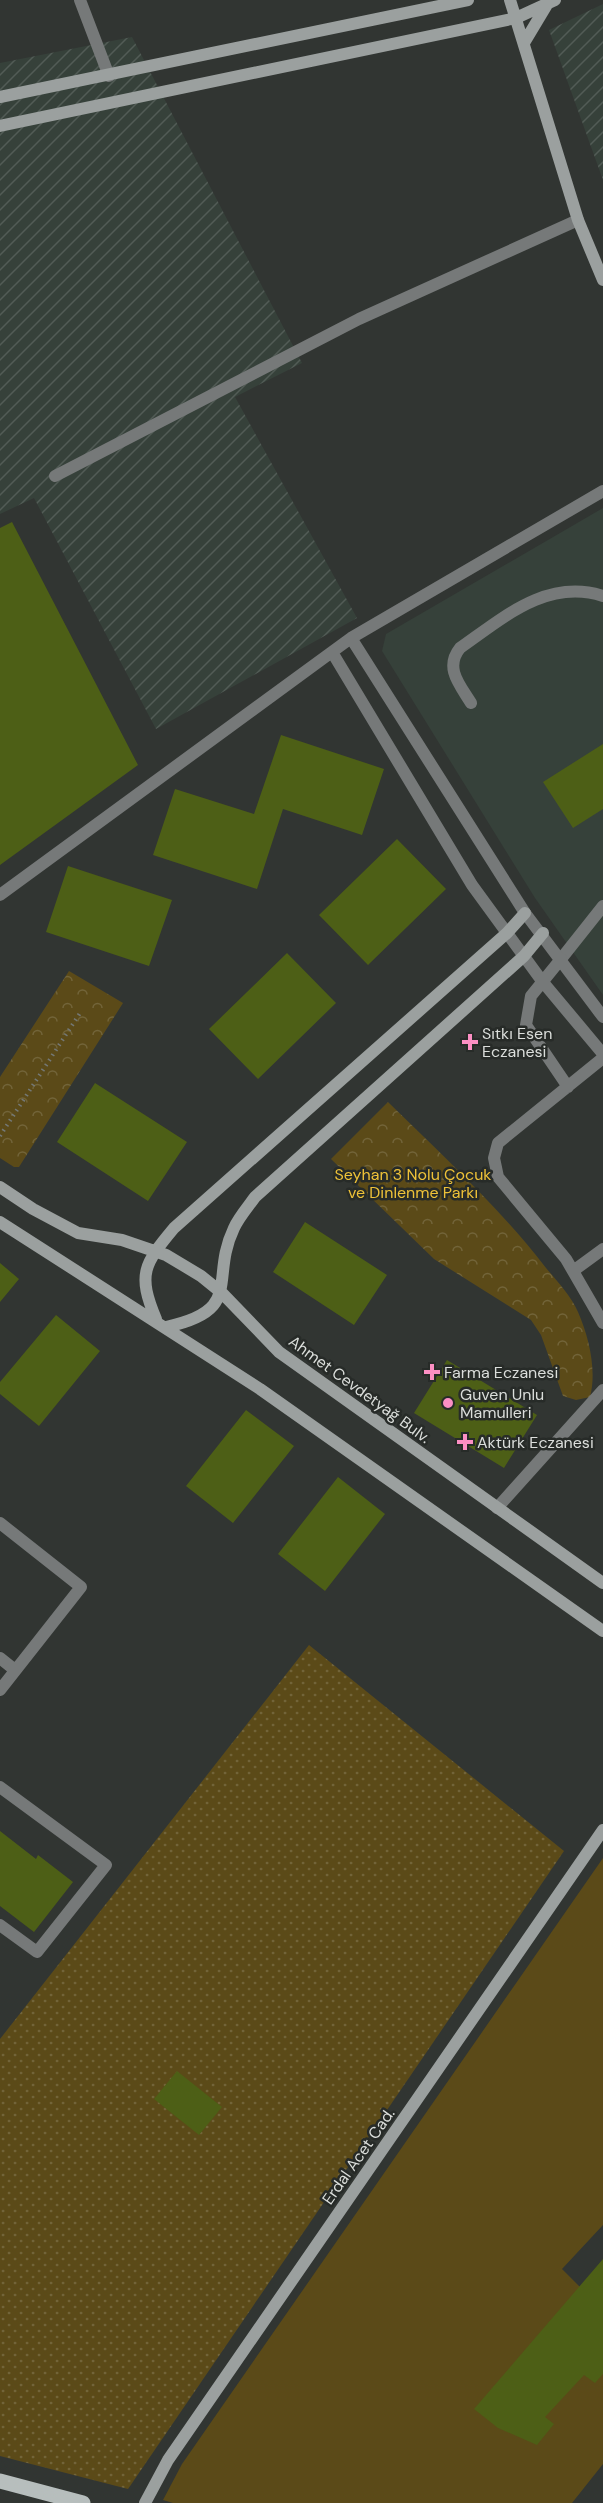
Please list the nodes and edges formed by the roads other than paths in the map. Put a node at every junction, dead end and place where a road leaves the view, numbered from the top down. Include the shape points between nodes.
1 (80, 0) edge
2 (468, 0) edge
3 (510, 0) edge
4 (550, 1) edge
5 (516, 18) junction
6 (524, 44) junction
7 (109, 76) junction
8 (0, 97) edge
9 (0, 126) edge
10 (578, 220) junction
11 (603, 280) edge
12 (56, 476) dead end
13 (603, 491) edge
14 (603, 596) edge
15 (351, 638) junction
16 (332, 652) junction
17 (471, 703) dead end
18 (0, 895) edge
19 (603, 906) edge
20 (525, 913) junction
21 (507, 933) junction
22 (543, 933) junction
23 (524, 956) junction
24 (561, 959) junction
25 (542, 981) junction
26 (603, 1017) edge
27 (603, 1056) edge
28 (568, 1087) junction
29 (0, 1187) edge
30 (0, 1222) edge
31 (603, 1249) edge
32 (155, 1251) junction
33 (573, 1271) junction
34 (222, 1293) junction
35 (603, 1323) edge
36 (161, 1324) junction
37 (603, 1390) edge
38 (497, 1508) junction
39 (0, 1523) edge
40 (603, 1583) edge
41 (603, 1631) edge
42 (0, 1658) edge
43 (15, 1670) junction
44 (0, 1690) edge
45 (0, 1787) edge
46 (603, 1830) edge
47 (0, 1925) edge
48 (0, 2481) edge
49 (83, 2503) edge
50 (145, 2503) edge

1 - 7 street
2 - 7 street
3 - 5 street
4 - 5 street
4 - 6 street
5 - 6 street
5 - 9 street
6 - 10 street
7 - 8 street
10 - 11 street
10 - 12 street via 360,319
13 - 15 street
14 - 17 street via 566,591 538,597 460,648 453,659 453,671
15 - 16 street
15 - 20 street
16 - 18 street
16 - 21 street via 471,885
19 - 24 street
20 - 21 street
20 - 22 street
21 - 23 street
21 - 32 street via 174,1228
22 - 23 street
22 - 24 street
23 - 25 street
23 - 34 street via 255,1197 234,1228 224,1264
24 - 25 street
24 - 26 street
25 - 27 street
25 - 28 street via 531,996 526,1025
27 - 28 street
28 - 33 street via 498,1143 494,1158 498,1177
29 - 32 street, Ahmet Cevdetyağ Bulv. via 78,1233 122,1240
30 - 36 street
31 - 33 street
32 - 34 street, Ahmet Cevdetyağ Bulv. via 201,1276
32 - 36 street via 145,1271 146,1296
33 - 35 street
34 - 36 street via 210,1310 190,1322
34 - 38 street, Ahmet Cevdetyağ Bulv. via 279,1352
36 - 41 street via 260,1389
37 - 38 street
38 - 40 street, Ahmet Cevdetyağ Bulv.
39 - 43 street via 81,1587
42 - 43 street
43 - 44 street
45 - 47 street via 106,1864 37,1952
46 - 50 street, Erdal Acet Cad. via 168,2460
48 - 49 main road

